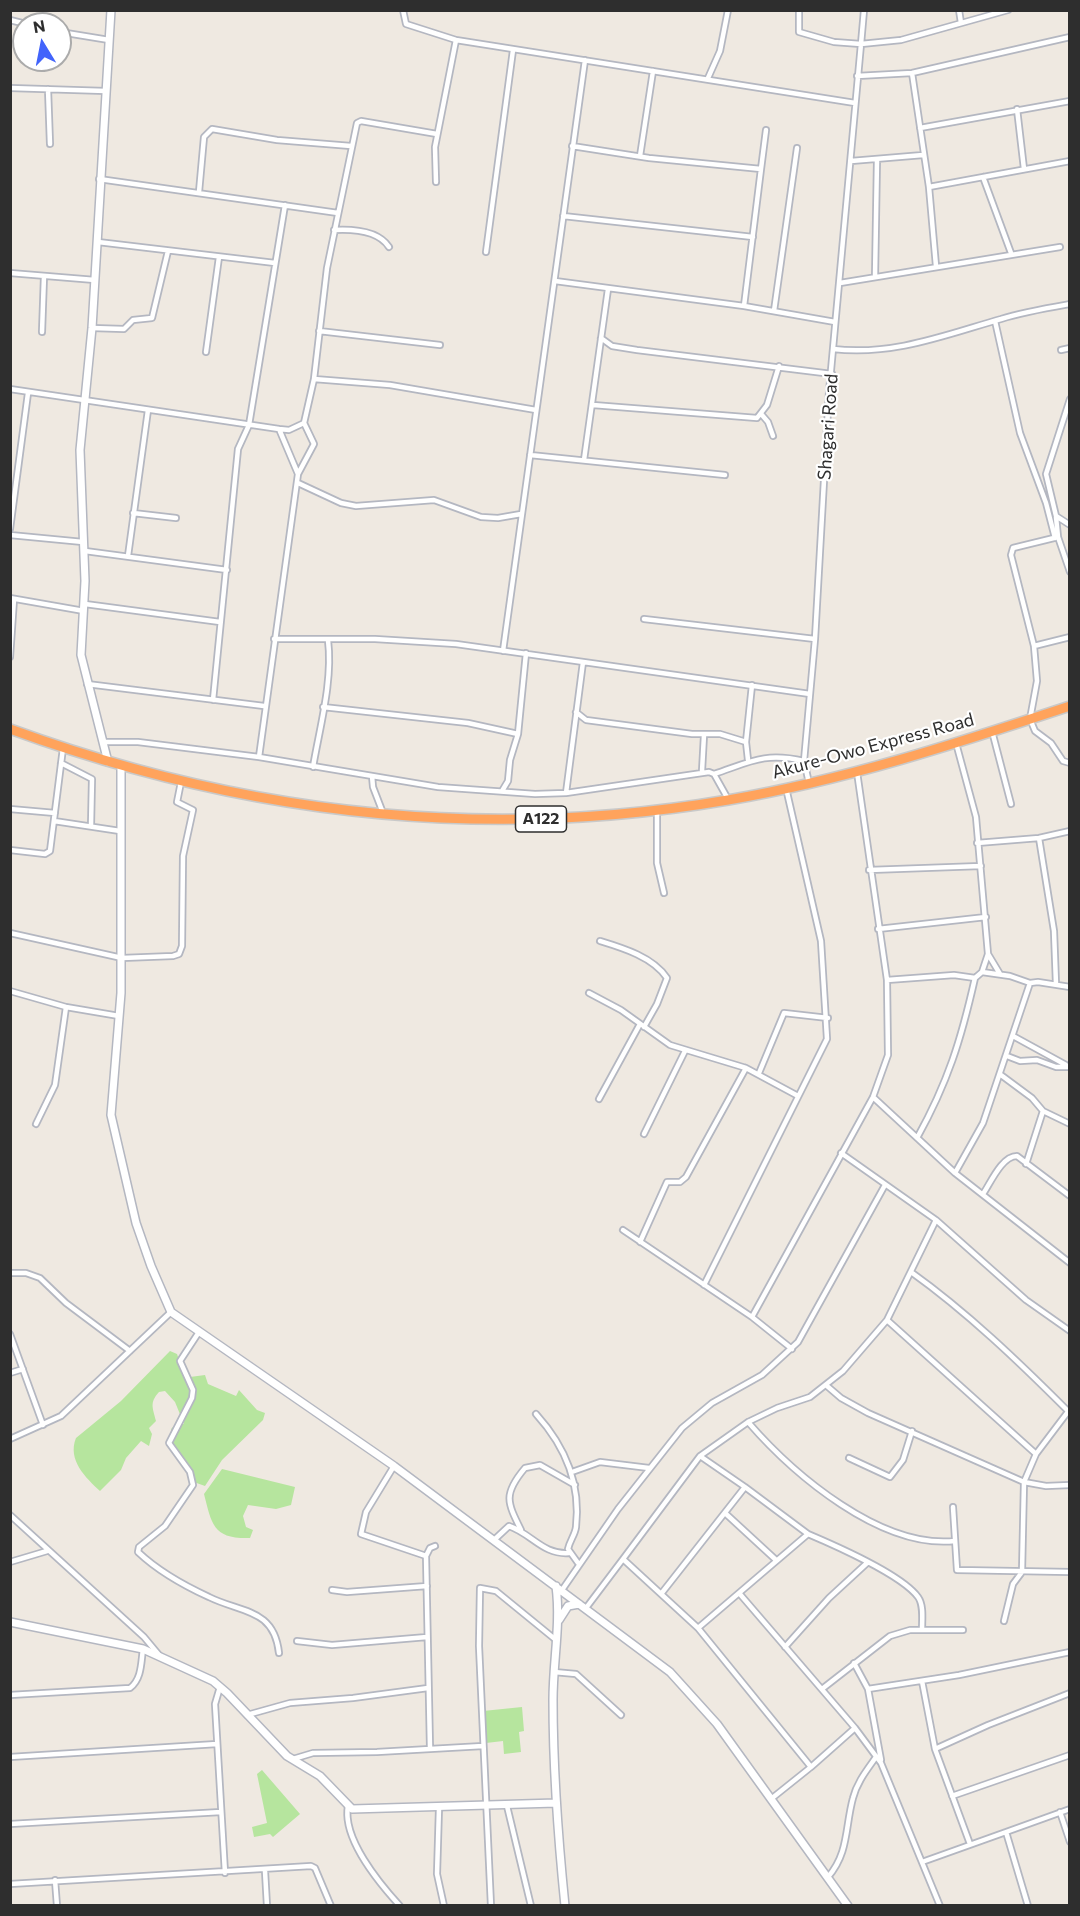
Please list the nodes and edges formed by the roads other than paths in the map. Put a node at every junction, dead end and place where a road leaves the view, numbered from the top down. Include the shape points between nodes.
1 (111, 10) edge
2 (403, 10) edge
3 (728, 10) edge
4 (799, 10) edge
5 (864, 10) edge
6 (959, 10) edge
7 (1008, 10) edge
8 (961, 23) junction
9 (72, 34) edge
10 (1070, 37) edge
11 (109, 40) junction
12 (456, 40) junction
13 (861, 44) junction
14 (513, 50) junction
15 (585, 60) junction
16 (653, 70) junction
17 (912, 73) junction
18 (857, 76) junction
19 (708, 78) junction
20 (10, 88) edge
21 (48, 89) junction
22 (106, 91) junction
23 (1070, 101) edge
24 (855, 103) junction
25 (1017, 109) junction
26 (920, 128) junction
27 (766, 130) dead end
28 (437, 134) junction
29 (50, 144) dead end
30 (351, 146) junction
31 (572, 146) junction
32 (797, 148) dead end
33 (923, 155) junction
34 (640, 156) junction
35 (877, 160) junction
36 (1070, 161) edge
37 (851, 162) junction
38 (761, 169) junction
39 (1024, 169) junction
40 (983, 177) junction
41 (99, 179) junction
42 (436, 182) dead end
43 (929, 187) junction
44 (199, 192) junction
45 (285, 205) junction
46 (338, 213) junction
47 (563, 216) junction
48 (334, 230) junction
49 (753, 237) junction
50 (98, 242) junction
51 (389, 247) dead end
52 (1060, 247) dead end
53 (168, 251) junction
54 (486, 252) dead end
55 (1011, 253) junction
56 (219, 257) junction
57 (275, 263) junction
58 (936, 266) junction
59 (10, 273) edge
60 (44, 276) junction
61 (875, 277) junction
62 (95, 280) junction
63 (555, 282) junction
64 (840, 283) junction
65 (608, 290) junction
66 (1070, 304) edge
67 (744, 306) junction
68 (774, 310) junction
69 (995, 321) junction
70 (835, 322) junction
71 (92, 328) junction
72 (319, 331) junction
73 (42, 332) dead end
74 (601, 338) junction
75 (440, 345) dead end
76 (612, 346) junction
77 (1070, 348) edge
78 (833, 349) junction
79 (1061, 350) dead end
80 (206, 352) dead end
81 (599, 352) junction
82 (779, 366) junction
83 (832, 374) junction
84 (314, 379) junction
85 (10, 389) edge
86 (28, 393) junction
87 (1070, 399) edge
88 (83, 402) junction
89 (593, 405) junction
90 (148, 410) junction
91 (536, 410) junction
92 (762, 415) junction
93 (1070, 416) edge
94 (1063, 419) junction
95 (304, 423) junction
96 (249, 425) junction
97 (279, 429) junction
98 (773, 436) dead end
99 (530, 455) junction
100 (584, 460) junction
101 (298, 474) junction
102 (725, 475) dead end
103 (298, 483) junction
104 (133, 513) junction
105 (521, 514) junction
106 (1056, 516) junction
107 (176, 518) dead end
108 (1070, 525) edge
109 (10, 529) edge
110 (10, 535) edge
111 (1056, 537) junction
112 (83, 542) junction
113 (85, 551) junction
114 (128, 556) junction
115 (227, 570) junction
116 (1070, 572) edge
117 (12, 599) edge
118 (85, 607) junction
119 (644, 619) dead end
120 (220, 622) junction
121 (1070, 637) edge
122 (274, 639) junction
123 (815, 639) junction
124 (328, 640) junction
125 (1034, 646) junction
126 (503, 651) junction
127 (526, 653) junction
128 (10, 657) edge
129 (583, 662) junction
130 (87, 684) junction
131 (752, 685) junction
132 (810, 694) junction
133 (213, 700) junction
134 (264, 706) junction
135 (1070, 706) edge
136 (323, 707) junction
137 (576, 712) junction
138 (1030, 719) junction
139 (586, 720) junction
140 (10, 729) edge
141 (574, 729) junction
142 (992, 731) junction
143 (518, 734) junction
144 (704, 735) junction
145 (103, 742) junction
146 (746, 742) junction
147 (956, 742) junction
148 (63, 748) junction
149 (259, 757) junction
150 (748, 760) junction
151 (804, 761) junction
152 (108, 762) junction
153 (62, 763) junction
154 (1070, 764) edge
155 (121, 766) junction
156 (313, 767) junction
157 (702, 771) junction
158 (857, 772) junction
159 (714, 774) junction
160 (372, 776) junction
161 (181, 782) junction
162 (809, 783) junction
163 (786, 788) junction
164 (502, 791) junction
165 (566, 792) junction
166 (728, 800) junction
167 (1011, 804) dead end
168 (10, 809) edge
169 (657, 810) junction
170 (55, 813) junction
171 (384, 815) junction
172 (54, 821) junction
173 (91, 826) junction
174 (120, 831) junction
175 (1070, 831) edge
176 (1039, 838) junction
177 (977, 843) junction
178 (10, 850) edge
179 (981, 866) junction
180 (869, 870) junction
181 (663, 893) dead end
182 (986, 917) junction
183 (878, 929) junction
184 (10, 933) edge
185 (600, 941) dead end
186 (988, 954) junction
187 (122, 958) junction
188 (982, 972) junction
189 (1003, 975) junction
190 (975, 978) junction
191 (887, 980) junction
192 (1030, 983) junction
193 (1056, 984) junction
194 (1070, 987) edge
195 (10, 991) edge
196 (589, 993) dead end
197 (66, 1007) junction
198 (119, 1016) junction
199 (828, 1018) junction
200 (642, 1026) junction
201 (1013, 1036) junction
202 (685, 1051) junction
203 (1007, 1056) junction
204 (1068, 1066) edge
205 (746, 1068) junction
206 (759, 1073) junction
207 (1000, 1075) junction
208 (798, 1096) junction
209 (873, 1097) junction
210 (599, 1099) dead end
211 (1043, 1111) junction
212 (36, 1124) dead end
213 (1070, 1124) edge
214 (644, 1134) dead end
215 (917, 1138) junction
216 (841, 1153) junction
217 (1026, 1164) junction
218 (955, 1173) junction
219 (885, 1185) junction
220 (983, 1194) junction
221 (1070, 1196) edge
222 (936, 1220) junction
223 (623, 1230) dead end
224 (640, 1242) junction
225 (1070, 1263) edge
226 (911, 1272) junction
227 (10, 1273) edge
228 (704, 1285) junction
229 (171, 1312) junction
230 (752, 1317) junction
231 (886, 1320) junction
232 (199, 1332) junction
233 (1070, 1332) edge
234 (10, 1334) edge
235 (792, 1349) junction
236 (130, 1351) junction
237 (23, 1369) junction
238 (10, 1373) edge
239 (827, 1386) junction
240 (1069, 1410) edge
241 (536, 1414) dead end
242 (748, 1422) junction
243 (43, 1425) junction
244 (912, 1431) junction
245 (10, 1439) edge
246 (1036, 1454) junction
247 (700, 1456) junction
248 (849, 1458) dead end
249 (394, 1466) junction
250 (649, 1468) junction
251 (572, 1472) junction
252 (1024, 1482) junction
253 (575, 1485) junction
254 (1070, 1485) edge
255 (745, 1487) junction
256 (953, 1507) dead end
257 (725, 1513) junction
258 (10, 1515) edge
259 (521, 1530) junction
260 (808, 1534) junction
261 (494, 1540) junction
262 (955, 1541) junction
263 (435, 1546) dead end
264 (47, 1551) junction
265 (569, 1553) junction
266 (426, 1556) junction
267 (623, 1559) junction
268 (776, 1560) junction
269 (10, 1562) edge
270 (578, 1563) junction
271 (867, 1563) junction
272 (1022, 1572) junction
273 (1070, 1572) edge
274 (428, 1586) junction
275 (559, 1588) junction
276 (332, 1590) dead end
277 (739, 1593) junction
278 (661, 1594) junction
279 (583, 1606) junction
280 (559, 1620) junction
281 (1004, 1621) dead end
282 (10, 1622) edge
283 (698, 1628) junction
284 (922, 1630) junction
285 (963, 1630) dead end
286 (427, 1637) junction
287 (556, 1640) junction
288 (297, 1641) dead end
289 (785, 1647) junction
290 (142, 1649) junction
291 (1070, 1652) edge
292 (279, 1653) dead end
293 (159, 1655) junction
294 (854, 1663) junction
295 (554, 1672) junction
296 (922, 1681) junction
297 (220, 1687) junction
298 (428, 1688) junction
299 (822, 1689) junction
300 (868, 1689) junction
301 (1070, 1693) edge
302 (10, 1695) edge
303 (247, 1715) junction
304 (621, 1715) dead end
305 (855, 1728) junction
306 (218, 1744) junction
307 (483, 1746) junction
308 (430, 1748) junction
309 (935, 1749) junction
310 (1070, 1755) edge
311 (10, 1757) edge
312 (876, 1757) junction
313 (292, 1760) junction
314 (881, 1763) junction
315 (811, 1767) junction
316 (952, 1796) junction
317 (770, 1800) junction
318 (556, 1803) junction
319 (348, 1806) junction
320 (507, 1806) junction
321 (484, 1807) junction
322 (439, 1808) junction
323 (1070, 1809) edge
324 (221, 1812) junction
325 (1060, 1812) junction
326 (10, 1824) edge
327 (1006, 1832) junction
328 (1070, 1842) edge
329 (970, 1844) junction
330 (922, 1862) junction
331 (265, 1871) junction
332 (225, 1873) junction
333 (828, 1877) junction
334 (55, 1880) junction
335 (10, 1884) edge
336 (57, 1905) edge
337 (267, 1905) edge
338 (331, 1905) edge
339 (400, 1905) edge
340 (444, 1905) edge
341 (491, 1905) edge
342 (531, 1905) edge
343 (565, 1905) edge
344 (848, 1905) edge
345 (940, 1905) edge
346 (1028, 1905) edge

1 - 11 street
2 - 12 street via 406,24
3 - 19 street via 720,51
4 - 13 street via 800,32 834,42
5 - 13 street, Shagari Road
6 - 8 street
7 - 8 street
8 - 13 street via 901,40
9 - 11 street
10 - 17 street
11 - 22 street
12 - 14 street
12 - 28 street
13 - 18 street, Shagari Road
14 - 15 street
14 - 54 street
15 - 16 street
15 - 31 street
16 - 19 street
16 - 34 street
17 - 18 street
17 - 26 street
18 - 24 street, Shagari Road
19 - 24 street
20 - 21 street
21 - 22 street
21 - 29 street
22 - 41 street
23 - 25 street
24 - 37 street, Shagari Road
25 - 26 street
25 - 39 street
26 - 33 street
27 - 38 street
28 - 30 street via 361,121
28 - 42 street
30 - 44 street via 277,140 212,129 204,137
30 - 46 street
31 - 34 street
31 - 47 street
32 - 68 street
33 - 35 street
33 - 43 street
34 - 38 street
35 - 37 street
35 - 61 street
36 - 39 street
37 - 64 street, Shagari Road
38 - 49 street
39 - 40 street
40 - 43 street
40 - 55 street
41 - 44 street
41 - 50 street
43 - 58 street
44 - 45 street
45 - 46 street
45 - 57 street
46 - 48 street
47 - 49 street
47 - 63 street
48 - 51 street via 371,233
48 - 72 street
49 - 67 street
50 - 53 street
50 - 62 street
52 - 55 street
53 - 56 street
53 - 71 street via 152,318 134,320 124,329
55 - 58 street
56 - 57 street
56 - 80 street
57 - 96 street
58 - 61 street
59 - 60 street
60 - 62 street
60 - 73 street
61 - 64 street
62 - 71 street
63 - 65 street
63 - 91 street
64 - 70 street, Shagari Road
65 - 67 street
65 - 74 street
66 - 69 street
67 - 68 street
68 - 70 street
69 - 78 street via 897,349
69 - 111 street via 1020,433
70 - 78 street, Shagari Road
71 - 88 street
72 - 75 street
72 - 84 street
74 - 76 street
74 - 81 street
76 - 81 street
76 - 82 street
77 - 79 street
78 - 83 street, Shagari Road
81 - 89 street
82 - 83 street
82 - 92 street
83 - 123 street, Shagari Road
84 - 91 street via 390,385
84 - 95 street
85 - 86 street
86 - 88 street
86 - 109 street
87 - 94 street
88 - 90 street
88 - 112 street
89 - 92 street via 735,418
89 - 100 street
90 - 96 street
90 - 104 street
91 - 99 street
92 - 98 street
93 - 94 street
94 - 106 street via 1046,474
95 - 97 street
95 - 101 street via 314,444
96 - 97 street
96 - 115 street via 238,449
97 - 101 street
99 - 100 street
99 - 105 street
100 - 102 street
101 - 103 street
103 - 105 street via 330,499 356,506 434,500 490,519
103 - 122 street
104 - 107 street
104 - 114 street
105 - 126 street
106 - 108 street
106 - 111 street
110 - 112 street
111 - 116 street
111 - 125 street via 1011,551
112 - 113 street
113 - 114 street
113 - 118 street
114 - 115 street
115 - 120 street
117 - 118 street
117 - 128 street
118 - 120 street
118 - 130 street via 81,655
119 - 123 street
120 - 133 street
121 - 125 street
122 - 124 street
122 - 134 street
123 - 132 street, Shagari Road
124 - 126 street via 419,640
124 - 136 street
125 - 138 street via 1037,681
126 - 127 street
127 - 129 street
127 - 143 street
129 - 131 street
129 - 137 street
130 - 133 street
130 - 145 street
131 - 132 street
131 - 146 street
132 - 151 street, Shagari Road
133 - 134 street
134 - 149 street
135 - 138 highway, Akure-Owo Express Road / A122
136 - 143 street via 468,723
136 - 156 street
137 - 139 street
137 - 141 street
138 - 142 highway, Akure-Owo Express Road / A122
138 - 154 street via 1035,731 1051,743 1063,762
139 - 141 street
139 - 144 street
140 - 148 highway, Akure-Owo Express Road / A122
141 - 165 street
142 - 147 highway, Akure-Owo Express Road / A122
142 - 167 street
143 - 164 street via 508,781
144 - 146 street via 720,734
144 - 157 street
145 - 149 street via 138,742
145 - 152 street
146 - 150 street
147 - 158 highway, Akure-Owo Express Road / A122
147 - 177 street via 974,807
148 - 152 highway, Akure-Owo Express Road / A122
148 - 153 street
149 - 156 street
150 - 151 street via 772,757
150 - 159 street
151 - 162 street, Shagari Road
152 - 155 highway, Akure-Owo Express Road / A122
153 - 170 street
153 - 173 street via 92,779
155 - 161 highway, Akure-Owo Express Road / A122
155 - 174 street
156 - 160 street
157 - 159 street
157 - 165 street via 664,780
158 - 162 highway, Akure-Owo Express Road / A122
158 - 180 street
159 - 166 street
160 - 164 street via 438,787
160 - 171 street
161 - 171 highway, Akure-Owo Express Road / A122 via 272,801
161 - 187 street via 177,802 193,810 183,856 181,951 173,956
162 - 163 highway, Akure-Owo Express Road / A122
163 - 166 highway, Akure-Owo Express Road / A122
163 - 199 street via 820,941
164 - 165 street
166 - 169 highway, Akure-Owo Express Road / A122
168 - 170 street
169 - 171 highway, Akure-Owo Express Road / A122 via 545,819
169 - 181 street via 657,863
170 - 172 street
172 - 173 street
172 - 178 street via 48,853
173 - 174 street
174 - 187 street
175 - 176 street
176 - 177 street
176 - 193 street via 1054,931
177 - 179 street
179 - 180 street
179 - 182 street
180 - 183 street
182 - 183 street
182 - 186 street
183 - 191 street
184 - 187 street
185 - 200 street via 645,959 667,978 657,1004
186 - 188 street
186 - 189 street
187 - 198 street
188 - 189 street
188 - 190 street
189 - 192 street
190 - 191 street via 954,975
190 - 215 street via 954,1061
191 - 209 street via 888,1055
192 - 193 street
192 - 201 street
193 - 194 street
195 - 197 street
196 - 200 street
197 - 198 street
197 - 212 street via 55,1085
198 - 229 street via 111,1115 136,1222
199 - 206 street via 784,1013
199 - 208 street via 825,1048
200 - 202 street via 660,1040
200 - 210 street
201 - 203 street
201 - 204 street
202 - 205 street
202 - 214 street
203 - 204 street
203 - 207 street
205 - 206 street
205 - 224 street via 686,1177 680,1182 667,1182
206 - 208 street
207 - 211 street
207 - 218 street via 978,1133
208 - 228 street
209 - 215 street
209 - 216 street
211 - 213 street
211 - 217 street
215 - 218 street
216 - 219 street
216 - 230 street
217 - 220 street via 1017,1156 1008,1158
217 - 221 street
218 - 220 street
219 - 222 street
219 - 235 street
220 - 225 street
222 - 226 street
222 - 233 street via 1026,1300
223 - 224 street
224 - 228 street
226 - 231 street
226 - 240 street
227 - 236 street via 40,1278 66,1303
228 - 230 street
229 - 232 street
229 - 236 street
230 - 235 street
231 - 239 street
231 - 246 street
232 - 249 street
232 - 292 street via 180,1361 193,1390 192,1398 169,1443 190,1472 193,1485 165,1526 139,1546 138,1552 208,1597 255,1613 276,1635
234 - 237 street
235 - 250 street via 762,1375 696,1414
236 - 243 street via 67,1410
237 - 238 street
237 - 243 street
239 - 242 street
239 - 244 street via 852,1404
240 - 246 street
241 - 251 street via 555,1437
242 - 247 street
242 - 262 street via 802,1475 874,1524 913,1539
243 - 245 street
244 - 248 street via 903,1460 890,1477
244 - 252 street
246 - 252 street
247 - 255 street
247 - 267 street
249 - 261 street
249 - 266 street via 366,1512 361,1534
250 - 251 street via 600,1462
250 - 270 street
251 - 253 street
252 - 254 street
252 - 272 street
253 - 259 street via 540,1466 525,1468 510,1489 508,1499
253 - 265 street via 576,1529
255 - 257 street
255 - 260 street
256 - 262 street
257 - 268 street
257 - 278 street
258 - 264 street
259 - 261 street via 506,1527
259 - 265 street via 547,1550
260 - 268 street
260 - 271 street
261 - 275 street
262 - 272 street via 957,1570
263 - 266 street
264 - 269 street
264 - 293 street
265 - 270 street
266 - 274 street
267 - 278 street
267 - 279 street
268 - 277 street
270 - 275 street
271 - 284 street via 918,1598
271 - 289 street
272 - 273 street
272 - 281 street via 1013,1584
274 - 276 street
274 - 286 street
275 - 279 street
275 - 280 street
277 - 283 street
277 - 289 street
278 - 283 street
279 - 280 street via 568,1606
279 - 317 street via 680,1682 717,1724
280 - 287 street
282 - 290 street
283 - 315 street
284 - 285 street
284 - 294 street via 890,1636
286 - 288 street via 332,1645
286 - 298 street
287 - 295 street
287 - 307 street via 496,1591 480,1588
289 - 299 street
290 - 293 street
290 - 302 street via 136,1684 130,1688
291 - 296 street
293 - 297 street
294 - 299 street
294 - 300 street
295 - 304 street via 576,1674
295 - 318 street
296 - 300 street
296 - 309 street
297 - 303 street
297 - 306 street via 215,1704
298 - 303 street via 290,1703
298 - 308 street
299 - 305 street
300 - 314 street
301 - 309 street
303 - 313 street
305 - 312 street
305 - 315 street
306 - 311 street
306 - 324 street
307 - 308 street
307 - 321 street
308 - 313 street via 313,1753
309 - 316 street
310 - 316 street
312 - 314 street
312 - 333 street via 858,1783 845,1848
313 - 319 street via 320,1776
314 - 330 street
315 - 317 street
316 - 329 street
317 - 333 street
318 - 320 street
318 - 343 street
319 - 322 street via 362,1811
319 - 339 street via 346,1821 353,1840
320 - 321 street
320 - 342 street
321 - 322 street
321 - 341 street
322 - 340 street via 437,1874
323 - 325 street
324 - 326 street
324 - 332 street
325 - 327 street
325 - 328 street
327 - 329 street
327 - 346 street
329 - 330 street
330 - 345 street
331 - 332 street
331 - 337 street
331 - 338 street via 315,1868
332 - 334 street
333 - 344 street
334 - 335 street
334 - 336 street

